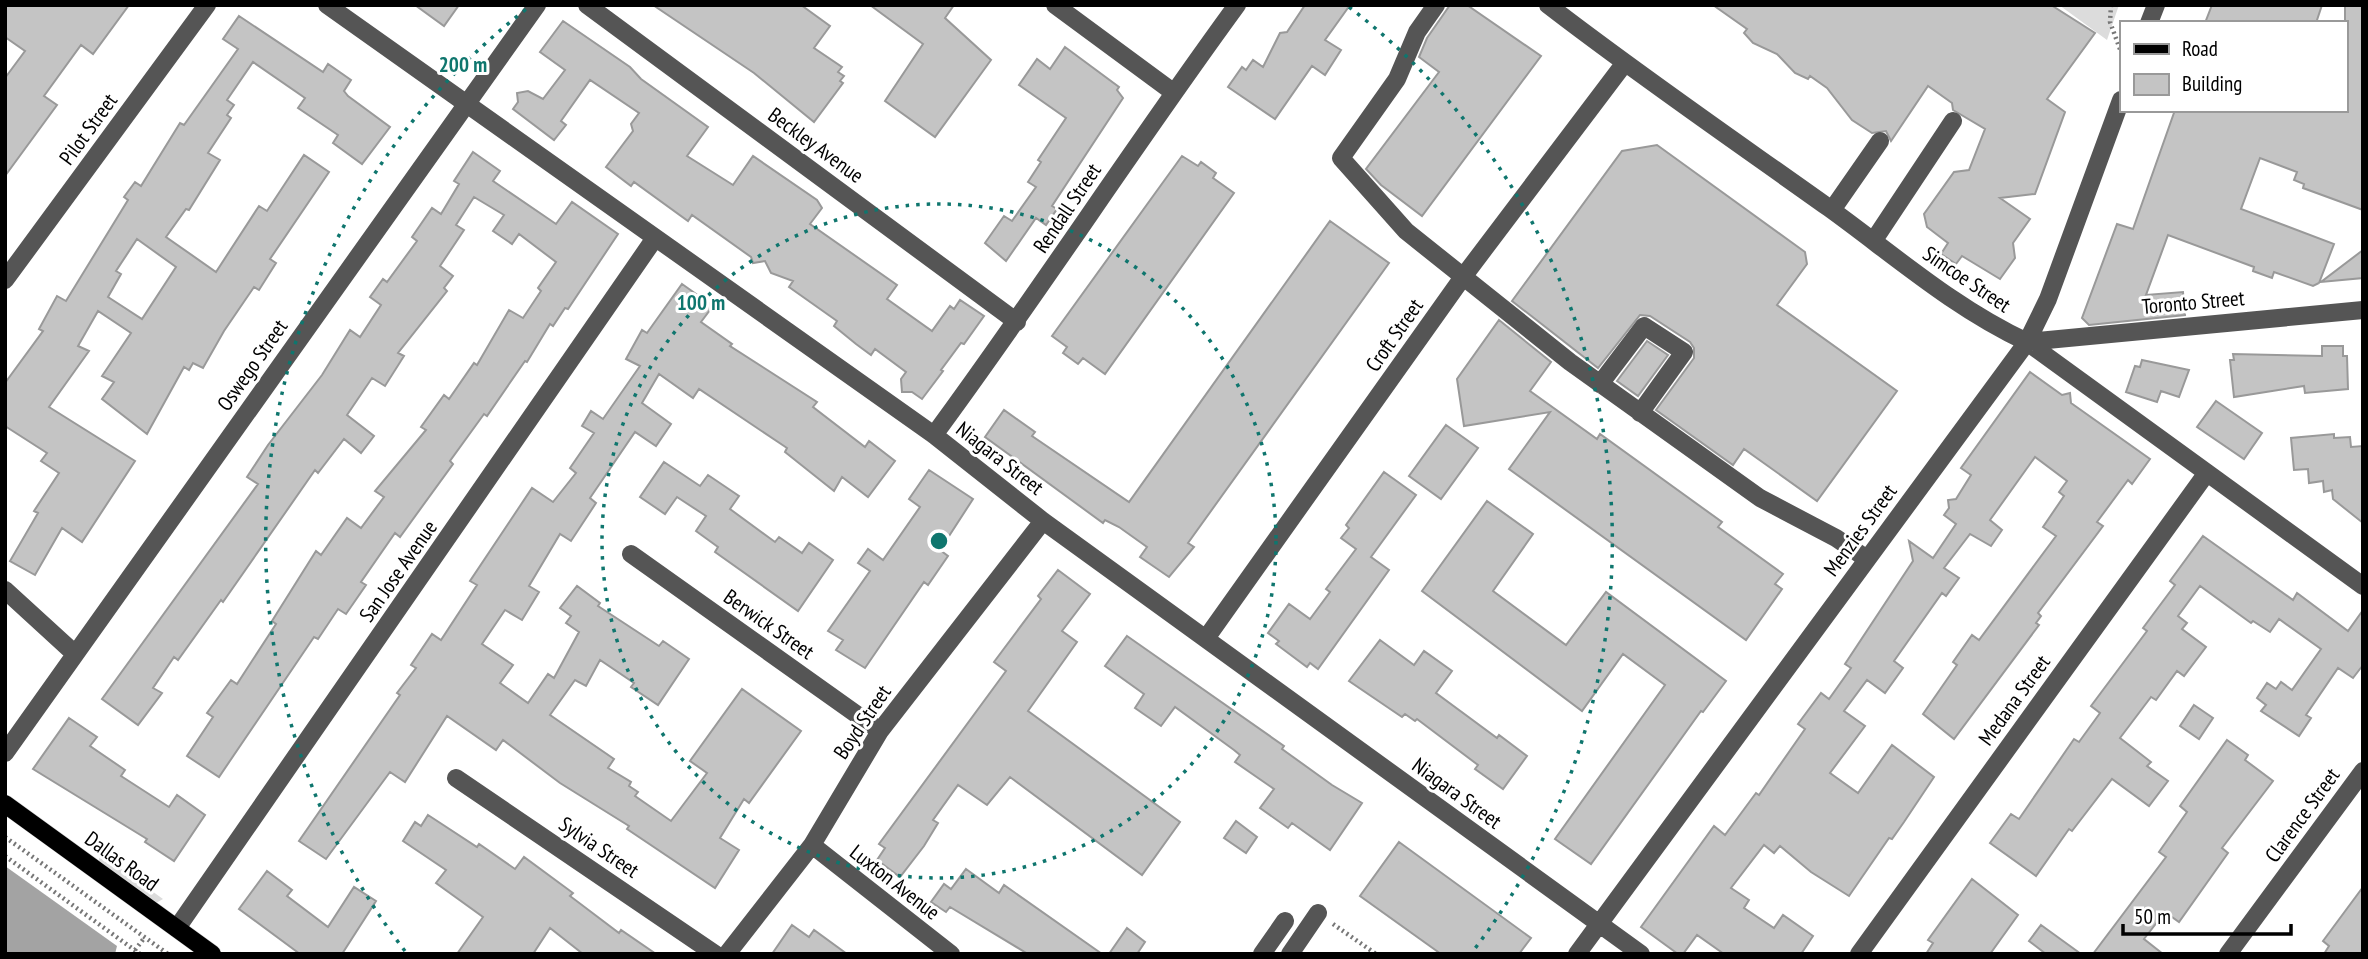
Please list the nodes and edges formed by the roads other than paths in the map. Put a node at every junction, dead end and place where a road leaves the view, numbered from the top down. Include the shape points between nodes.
1 (207, 5) edge
2 (327, 5) edge
3 (537, 5) edge
4 (587, 5) edge
5 (1055, 5) edge
6 (1237, 5) edge
7 (1436, 5) edge
8 (1548, 5) edge
9 (1625, 64) junction
10 (1173, 92) junction
11 (2120, 103) edge
12 (466, 104) junction
13 (1953, 121) dead end
14 (1880, 141) dead end
15 (1832, 211) junction
16 (655, 238) junction
17 (1874, 240) junction
18 (1463, 277) junction
19 (5, 280) edge
20 (2363, 310) edge
21 (1017, 322) junction
22 (2027, 342) junction
23 (1600, 384) junction
24 (1640, 413) junction
25 (934, 435) junction
26 (2206, 474) junction
27 (1043, 521) junction
28 (631, 554) dead end
29 (1867, 559) junction
30 (2363, 586) edge
31 (5, 590) edge
32 (1207, 637) junction
33 (74, 653) junction
34 (880, 731) junction
35 (5, 753) edge
36 (2363, 771) edge
37 (456, 778) dead end
38 (5, 804) edge
39 (812, 845) junction
40 (1318, 913) road end
41 (1285, 921) dead end
42 (1599, 924) junction
43 (177, 928) junction
44 (212, 954) edge
45 (715, 954) edge
46 (727, 954) edge
47 (951, 954) edge
48 (1262, 954) edge
49 (1290, 954) edge
50 (1577, 954) edge
51 (1641, 954) edge
52 (1859, 954) edge
53 (2228, 954) edge

1 - 19 street, Pilot Street
2 - 12 street, Niagara Street
3 - 12 street, Oswego Street
4 - 21 street, Beckley Avenue
5 - 10 street
6 - 10 street, Rendall Street
7 - 18 street via 1417,32 1397,79 1341,158 1406,231
8 - 9 street, Simcoe Street
9 - 15 street, Simcoe Street
9 - 18 street, Croft Street
10 - 21 street, Rendall Street
11 - 22 street, Menzies Street via 2048,299
12 - 16 street, Niagara Street
12 - 33 street, Oswego Street
13 - 17 street
14 - 15 street
15 - 17 street, Simcoe Street
16 - 25 street, Niagara Street
16 - 43 street, San Jose Avenue
17 - 22 street, Simcoe Street via 1986,323
18 - 23 street
18 - 32 street, Croft Street
20 - 22 street, Toronto Street
21 - 25 street, Rendall Street
22 - 26 street, Simcoe Street
22 - 29 street, Menzies Street
23 - 24 street
23 - 24 street via 1644,326 1684,352
24 - 29 street via 1760,498
25 - 27 street, Niagara Street
26 - 30 street, Simcoe Street
26 - 52 street, Medana Street
27 - 32 street, Niagara Street
27 - 34 street, Boyd Street
28 - 34 street, Berwick Street
29 - 42 street, Menzies Street
31 - 33 street
32 - 42 street, Niagara Street
33 - 35 street, Oswego Street
34 - 39 street, Boyd Street
36 - 53 street, Clarence Street
37 - 45 street, Sylvia Street
38 - 43 main road, Dallas Road
39 - 46 street, Boyd Street
39 - 47 street, Luxton Avenue
40 - 49 street
41 - 48 street
42 - 50 street, Menzies Street
42 - 51 street, Niagara Street
43 - 44 main road, Dallas Road

